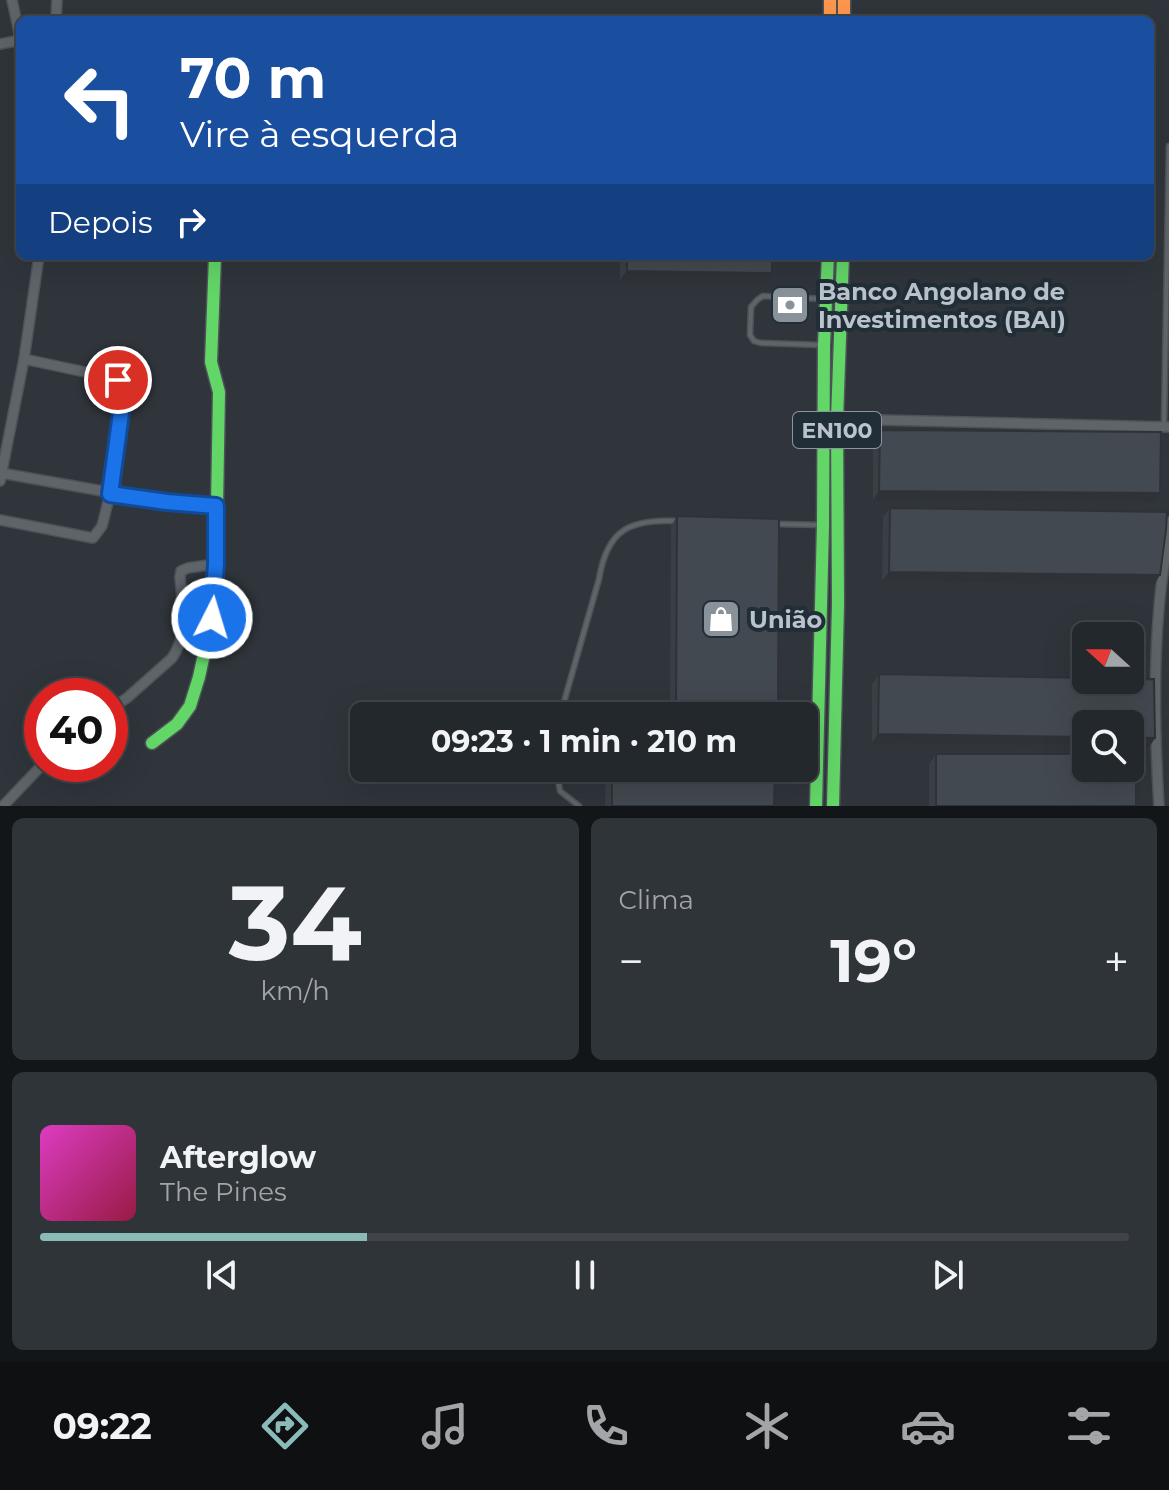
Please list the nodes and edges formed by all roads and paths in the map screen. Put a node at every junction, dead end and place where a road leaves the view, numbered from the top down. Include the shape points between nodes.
1 (1169, 146) edge
2 (38, 260) edge
3 (215, 260) edge
4 (828, 260) edge
5 (843, 260) edge
6 (826, 299) junction
7 (824, 345) junction
8 (24, 359) junction
9 (1166, 398) edge
10 (837, 419) junction
11 (1166, 427) edge
12 (1, 473) edge
13 (0, 481) edge
14 (110, 494) junction
15 (216, 506) junction
16 (0, 520) edge
17 (688, 521) edge
18 (1169, 522) edge
19 (777, 524) edge
20 (823, 525) junction
21 (216, 564) junction
22 (128, 697) edge
23 (564, 702) edge
24 (152, 743) dead end
25 (26, 782) edge
26 (558, 782) edge
27 (3, 806) edge
28 (579, 806) edge
29 (816, 806) edge
30 (833, 806) edge
31 (1159, 806) edge

1 - 9 lane
2 - 8 street
3 - 15 main road via 211,362 219,392
4 - 6 main road, EN100
5 - 10 main road, EN100
6 - 7 main road, EN100
6 - 7 lane via 763,296 751,307 754,341
7 - 20 main road, EN100
8 - 12 street
8 - 14 street via 113,378 122,385
9 - 11 lane
10 - 11 street
10 - 30 main road, EN100
12 - 13 street
12 - 14 street
14 - 15 street
14 - 16 street via 102,526 93,538
15 - 21 main road
17 - 23 lane via 647,522 626,529 611,542
18 - 31 street via 1156,663
19 - 20 lane
20 - 29 main road, EN100
21 - 22 street via 181,571 183,628 177,651
21 - 24 main road via 209,633 194,697 177,724
25 - 27 street
26 - 28 lane via 560,791

